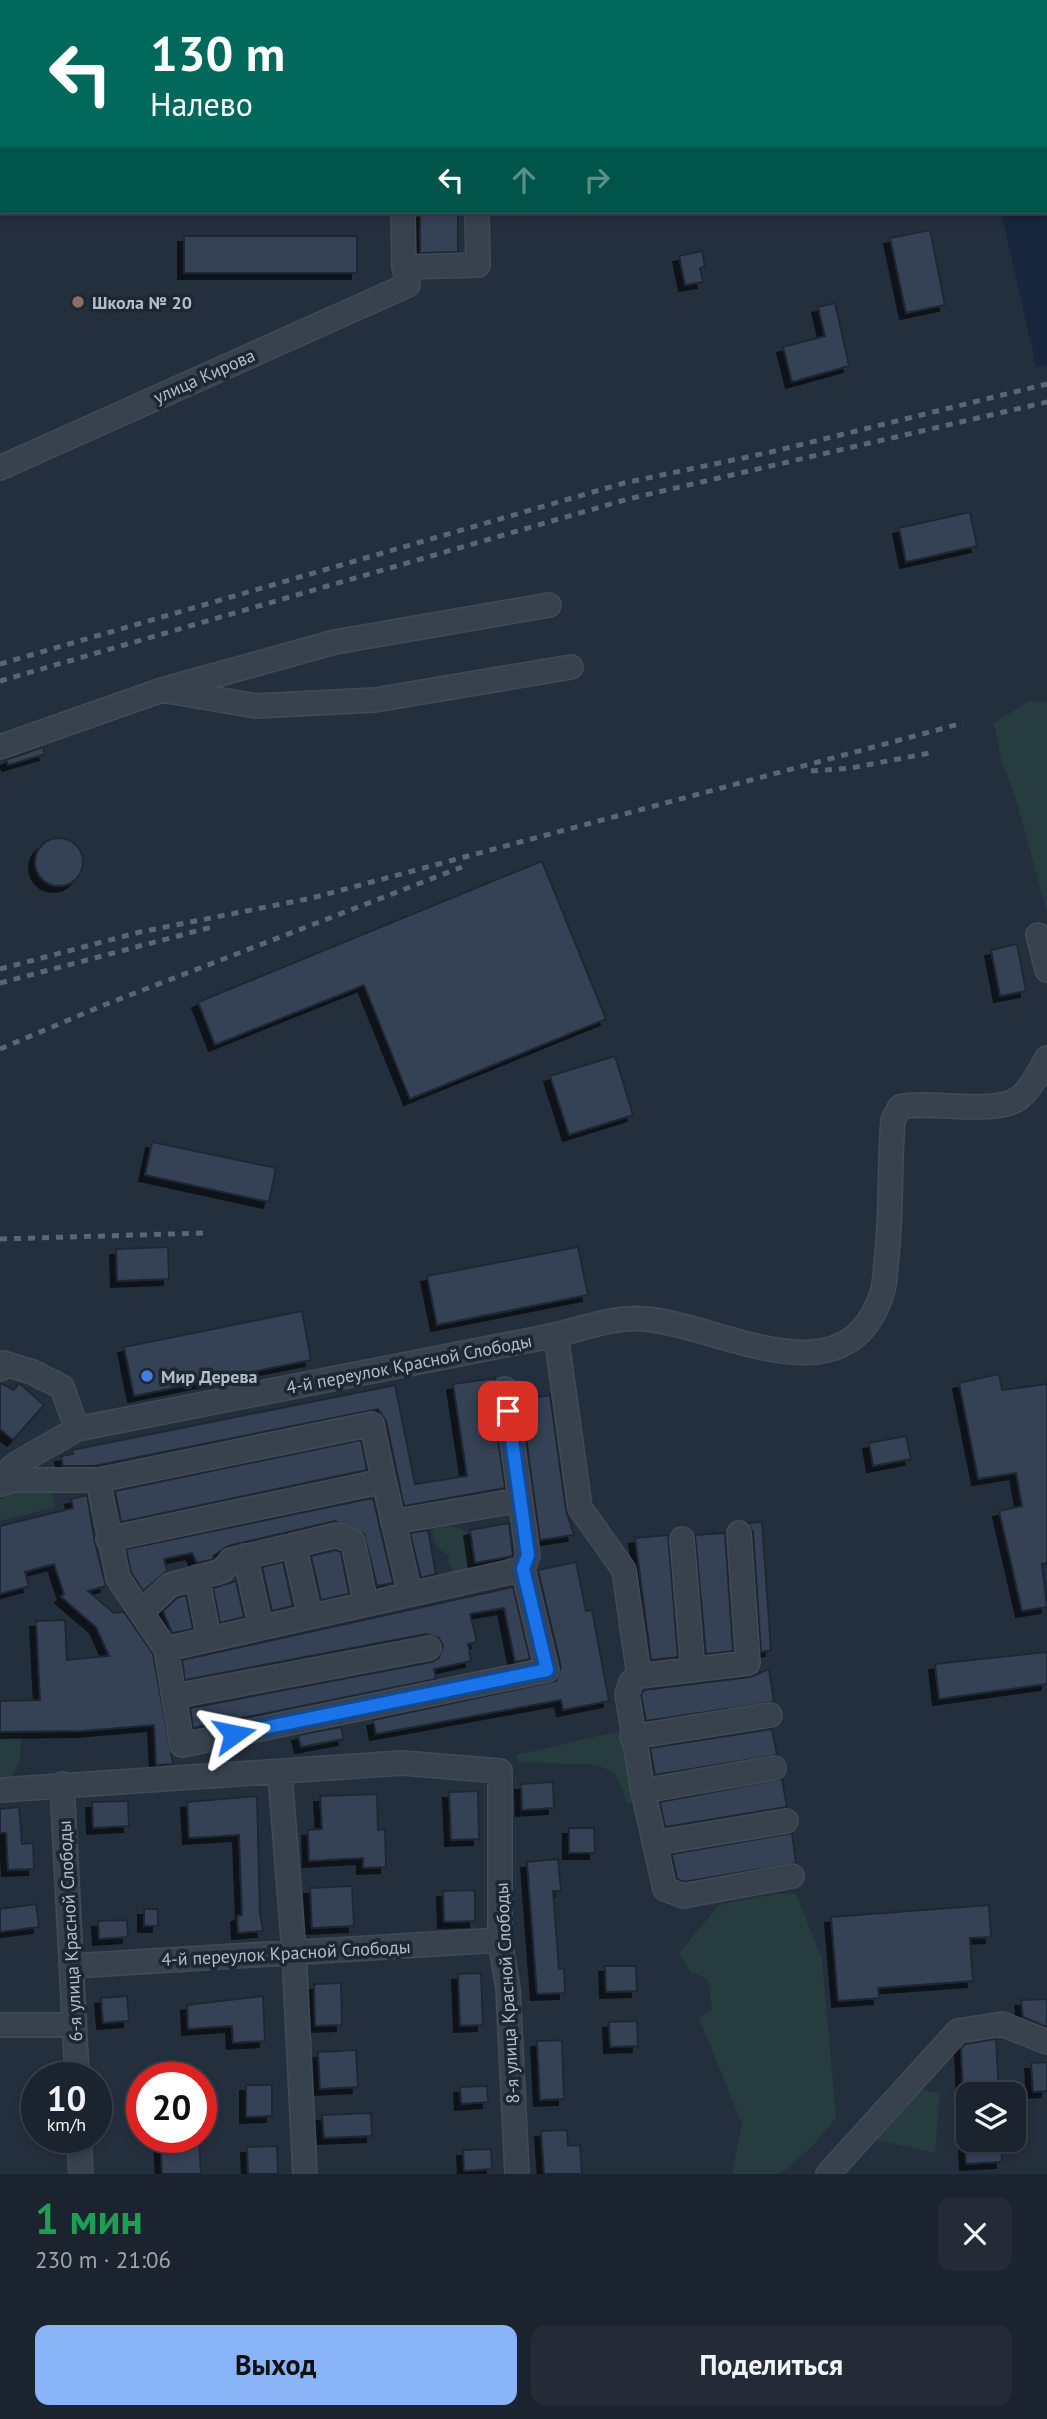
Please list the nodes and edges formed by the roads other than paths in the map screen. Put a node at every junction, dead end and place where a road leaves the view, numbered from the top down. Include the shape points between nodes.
1 (402, 214) edge
2 (477, 214) edge
3 (406, 276) junction
4 (0, 468) edge
5 (549, 605) dead end
6 (571, 667) dead end
7 (162, 690) junction
8 (0, 747) edge
9 (1038, 935) dead end
10 (1047, 970) edge
11 (1047, 1058) edge
12 (556, 1335) junction
13 (0, 1368) edge
14 (505, 1389) dead end
15 (77, 1429) junction
16 (5, 1464) edge
17 (97, 1480) junction
18 (384, 1481) junction
19 (0, 1484) edge
20 (520, 1500) junction
21 (393, 1522) junction
22 (739, 1534) dead end
23 (108, 1539) junction
24 (682, 1539) dead end
25 (294, 1545) junction
26 (245, 1556) junction
27 (523, 1569) junction
28 (197, 1577) junction
29 (410, 1594) junction
30 (366, 1604) junction
31 (141, 1612) junction
32 (310, 1616) junction
33 (261, 1627) junction
34 (209, 1639) junction
35 (166, 1648) junction
36 (429, 1648) dead end
37 (693, 1670) junction
38 (639, 1676) junction
39 (176, 1696) junction
40 (770, 1715) dead end
41 (632, 1737) junction
42 (774, 1768) dead end
43 (280, 1774) junction
44 (62, 1784) junction
45 (0, 1790) edge
46 (643, 1791) junction
47 (786, 1821) dead end
48 (655, 1843) junction
49 (792, 1876) dead end
50 (500, 1940) junction
51 (294, 1952) junction
52 (72, 1966) junction
53 (0, 2025) edge
54 (75, 2025) junction
55 (1047, 2042) edge
56 (76, 2062) edge
57 (80, 2153) edge
58 (81, 2174) edge
59 (304, 2174) edge
60 (517, 2174) edge
61 (828, 2174) edge

1 - 3 street
2 - 3 street via 478,265
3 - 4 street, улица Кирова
5 - 7 street via 335,642
6 - 7 street via 375,700 257,706
7 - 8 street
9 - 10 street
11 - 12 street, 4-й переулок Красной Слободы via 1018,1099 978,1107 916,1103 900,1107 893,1120 890,1233 882,1295 862,1334 840,1348 788,1353 648,1319 624,1318
12 - 15 street, 4-й переулок Красной Слободы
12 - 38 street via 580,1508 624,1570
13 - 15 street via 3,1363 62,1387
14 - 20 street
15 - 16 street, 4-й переулок Красной Слободы
17 - 18 street via 372,1424
17 - 19 street
17 - 23 street
18 - 21 street
18 - 23 street
20 - 21 street
20 - 27 street via 528,1555
21 - 29 street
22 - 37 street via 757,1662
23 - 31 street via 118,1578
24 - 37 street
25 - 26 street
25 - 30 street via 337,1535 353,1542
25 - 32 street
26 - 28 street via 231,1560 222,1571
26 - 33 street
27 - 29 street
27 - 39 street via 547,1670 183,1745
28 - 31 street via 170,1585
28 - 34 street
29 - 30 street
30 - 32 street
31 - 35 street
32 - 33 street
33 - 34 street
34 - 35 street
35 - 39 street
36 - 39 street
37 - 38 street
38 - 41 street via 627,1694
40 - 41 street
41 - 46 street
42 - 46 street
43 - 44 street
43 - 50 street, 8-я улица Красной Слободы via 402,1763 500,1770
43 - 51 street
44 - 45 street
44 - 52 street, 6-я улица Красной Слободы
46 - 48 street
47 - 48 street
48 - 49 street via 666,1889 683,1896
50 - 51 street, 4-й переулок Красной Слободы
50 - 60 street, 8-я улица Красной Слободы via 508,1989
51 - 52 street, 4-й переулок Красной Слободы
51 - 59 street
52 - 54 street, 6-я улица Красной Слободы
53 - 54 street
54 - 56 street, 6-я улица Красной Слободы
55 - 61 street via 1002,2024 958,2031
57 - 58 street

